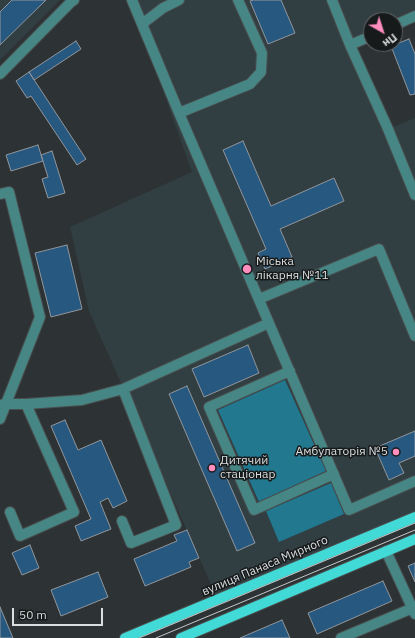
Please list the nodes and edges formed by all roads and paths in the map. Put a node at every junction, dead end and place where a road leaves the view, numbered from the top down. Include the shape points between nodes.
1 (74, 0) edge
2 (132, 0) edge
3 (179, 0) edge
4 (238, 0) edge
5 (332, 0) edge
6 (415, 16) edge
7 (403, 21) edge
8 (142, 24) junction
9 (363, 39) edge
10 (350, 45) junction
11 (0, 74) edge
12 (179, 113) junction
13 (0, 194) edge
14 (415, 195) edge
15 (259, 299) junction
16 (269, 323) junction
17 (415, 336) edge
18 (290, 371) junction
19 (123, 389) junction
20 (3, 404) edge
21 (26, 404) junction
22 (0, 419) edge
23 (334, 474) junction
24 (415, 481) edge
25 (10, 512) dead end
26 (415, 518) edge
27 (122, 521) dead end
28 (415, 539) edge
29 (386, 551) junction
30 (414, 610) edge
31 (125, 638) edge
32 (181, 638) edge
33 (341, 638) edge

1 - 11 street
2 - 8 street
3 - 8 street
4 - 12 street via 262,53 261,72 250,84
5 - 10 street
6 - 7 street
8 - 12 street
9 - 10 street
10 - 14 street
12 - 15 street
13 - 20 street via 9,192 40,318
15 - 16 street
15 - 17 street via 379,249
16 - 18 street
16 - 19 street
18 - 23 street
18 - 23 street via 209,407 215,422 254,510
19 - 21 street via 82,400
19 - 27 street via 176,525 131,543
20 - 21 street
20 - 22 street
21 - 25 street via 74,512 20,536
23 - 24 street via 349,510
26 - 31 main road, вулиця Панаса Мирного
28 - 29 main road
29 - 30 street
29 - 32 main road
30 - 33 street

